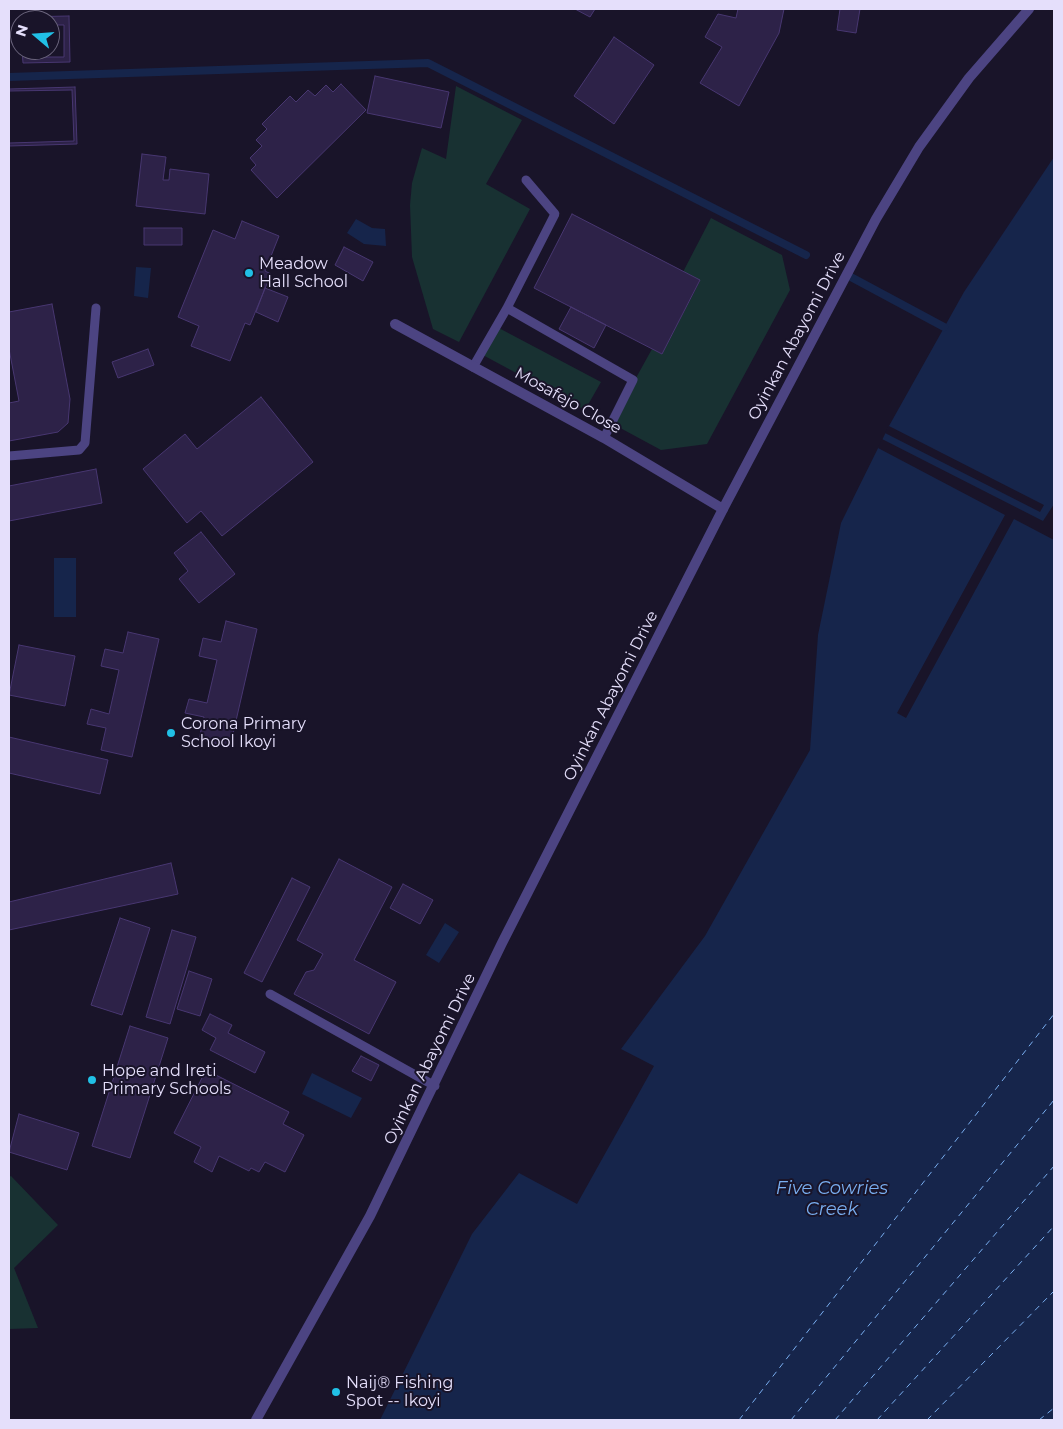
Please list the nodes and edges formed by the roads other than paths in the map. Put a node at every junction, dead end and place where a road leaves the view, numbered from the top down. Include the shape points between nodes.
1 (1029, 9) edge
2 (526, 180) dead end
3 (96, 308) dead end
4 (507, 308) junction
5 (395, 324) dead end
6 (473, 367) junction
7 (604, 438) junction
8 (9, 456) edge
9 (723, 510) junction
10 (270, 994) dead end
11 (435, 1086) junction
12 (256, 1420) edge

1 - 9 street, Oyinkan Abayomi Drive via 969,78 919,147 850,268
2 - 4 lane via 555,214
3 - 8 lane via 85,443 79,450
4 - 6 lane
4 - 7 lane via 633,380
5 - 6 street, Mosafejo Close
6 - 7 street, Mosafejo Close
7 - 9 street, Mosafejo Close
9 - 11 street, Oyinkan Abayomi Drive via 506,934
10 - 11 lane
11 - 12 street, Oyinkan Abayomi Drive via 370,1216

